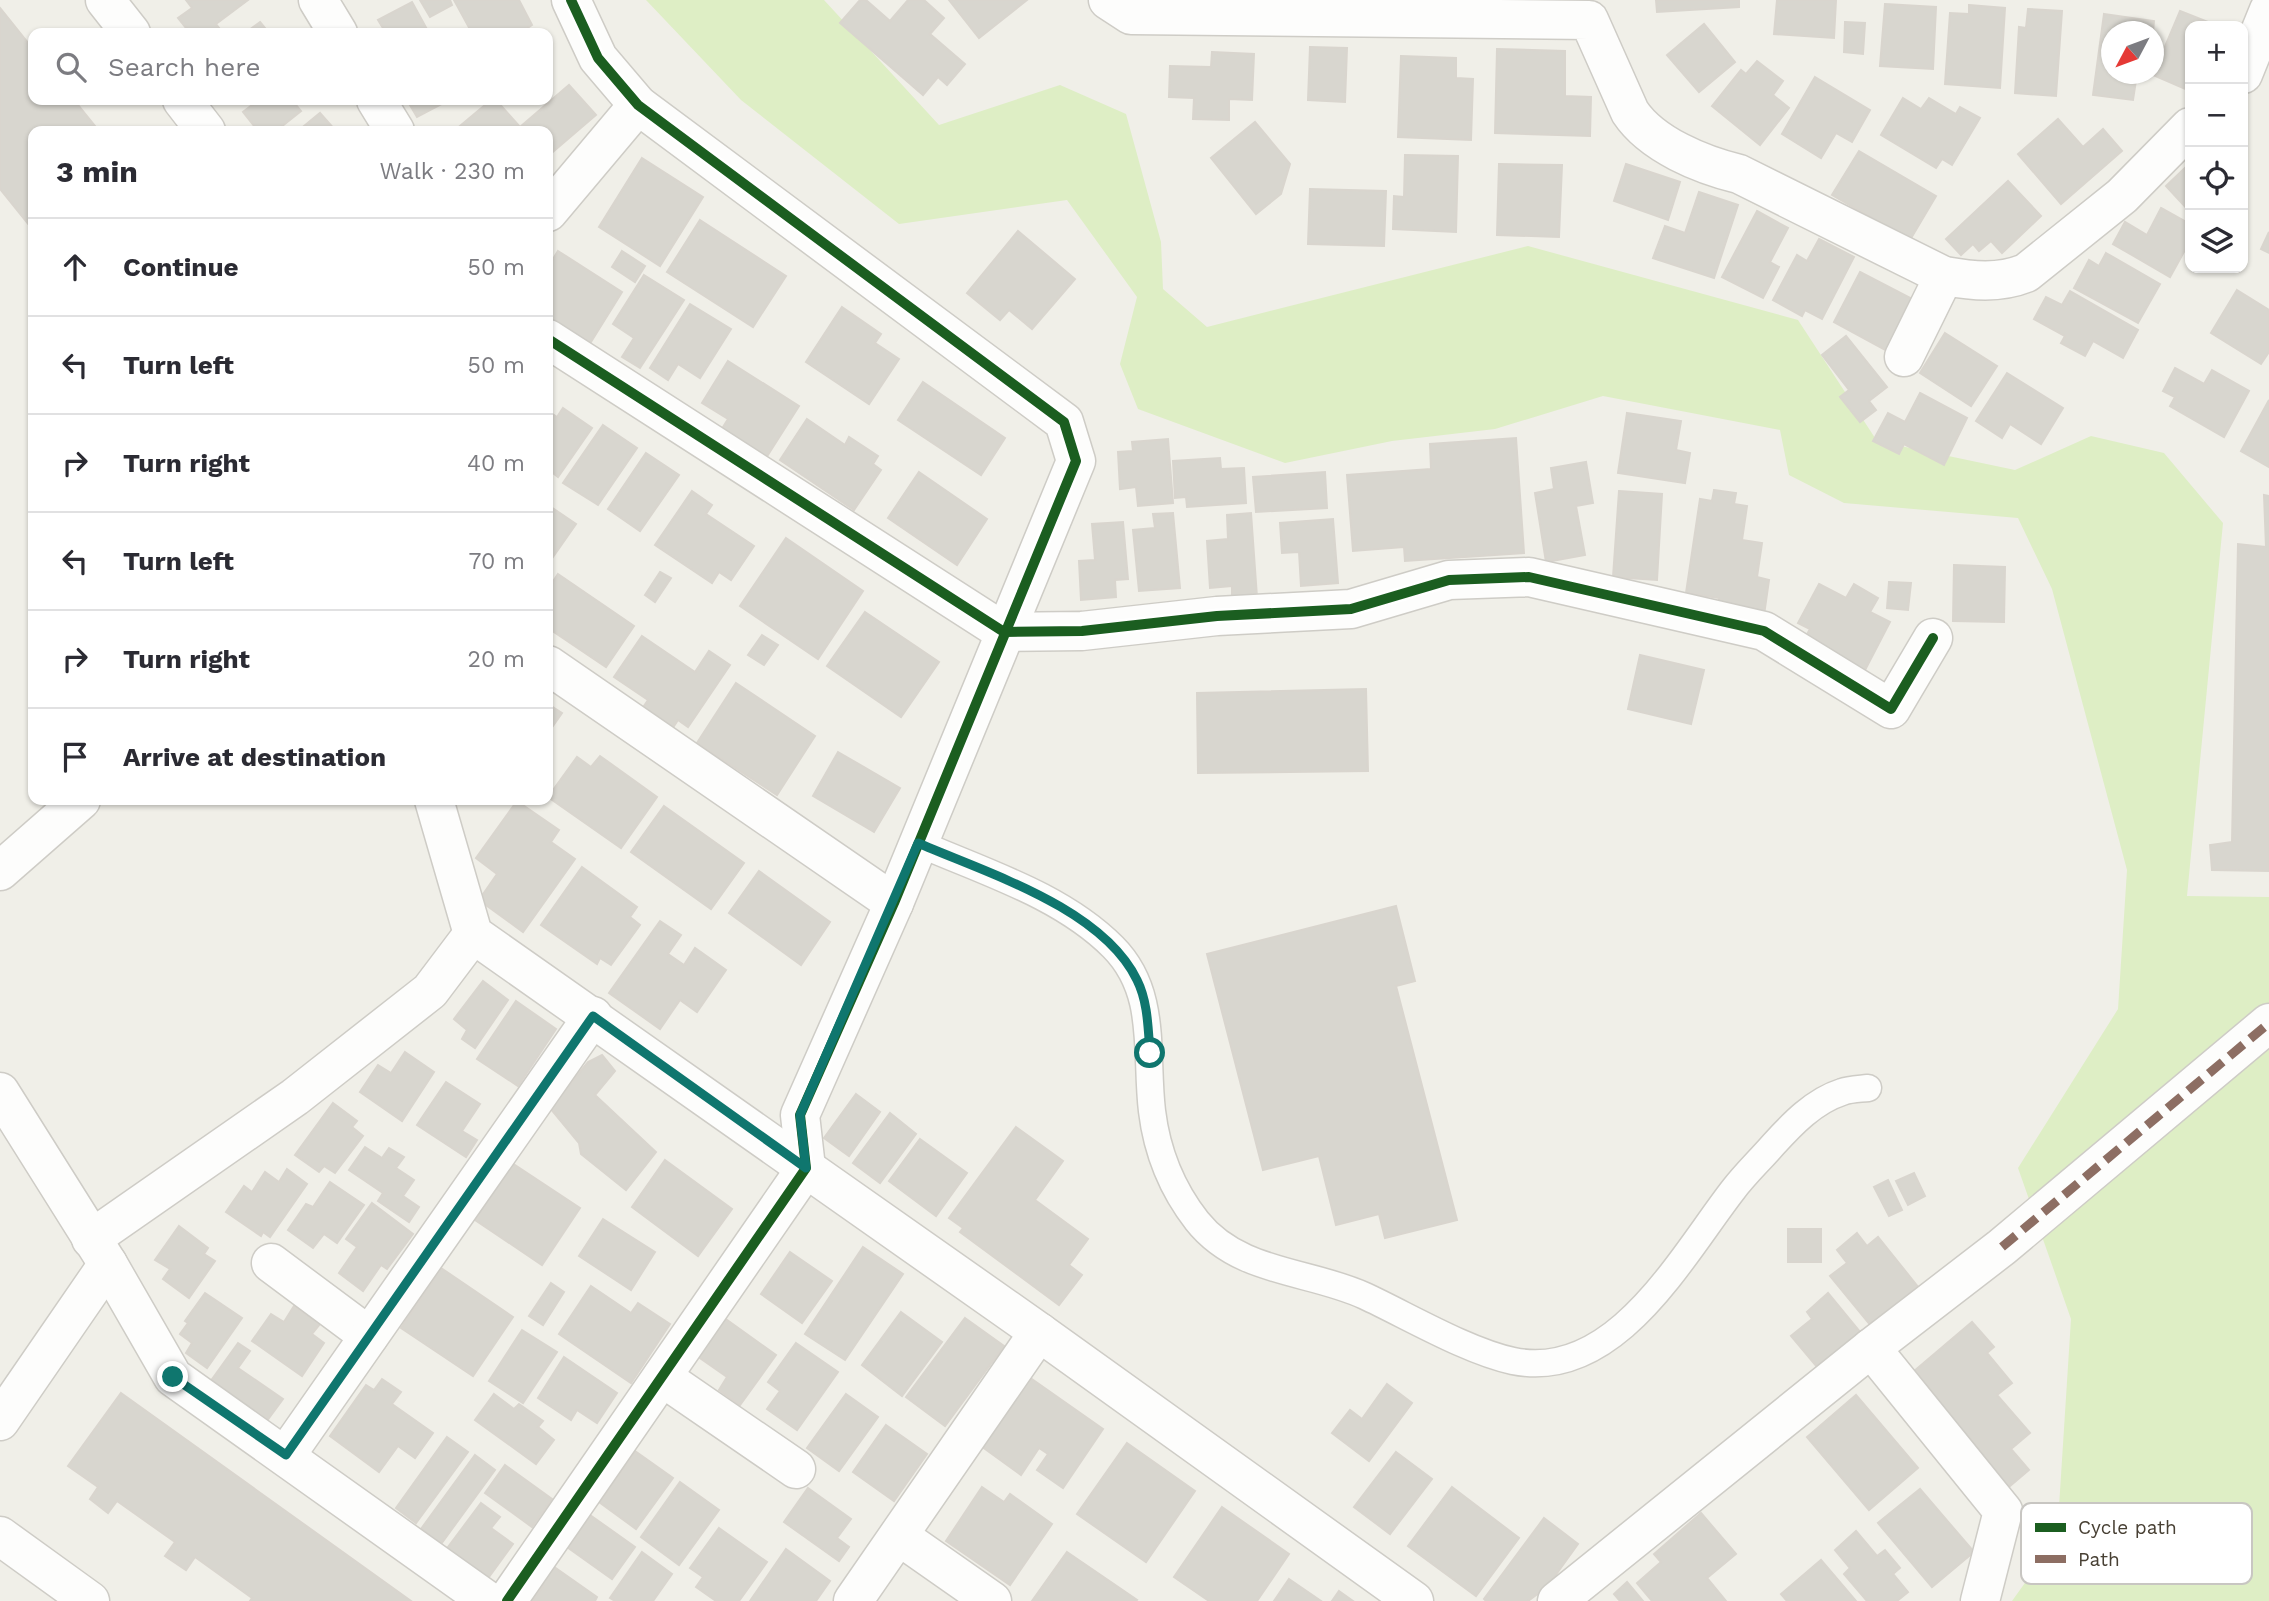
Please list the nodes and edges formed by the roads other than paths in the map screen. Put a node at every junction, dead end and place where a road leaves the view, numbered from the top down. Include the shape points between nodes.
1 (104, 0) edge
2 (318, 0) edge
3 (571, 0) edge
4 (1108, 0) edge
5 (1189, 7) edge
6 (1387, 8) edge
7 (2269, 10) edge
8 (127, 28) edge
9 (335, 28) edge
10 (2248, 62) edge
11 (187, 105) edge
12 (379, 105) edge
13 (638, 105) junction
14 (202, 126) edge
15 (392, 126) edge
16 (2185, 132) edge
17 (553, 206) edge
18 (1944, 276) junction
19 (553, 342) edge
20 (1905, 357) dead end
21 (1004, 632) junction
22 (1933, 638) dead end
23 (553, 667) edge
24 (75, 805) edge
25 (435, 805) edge
26 (918, 843) junction
27 (0, 871) edge
28 (894, 903) junction
29 (473, 934) junction
30 (593, 1016) junction
31 (2269, 1023) edge
32 (1868, 1088) dead end
33 (0, 1092) edge
34 (806, 1168) junction
35 (99, 1251) junction
36 (271, 1263) dead end
37 (1039, 1332) junction
38 (369, 1336) junction
39 (1871, 1348) junction
40 (662, 1377) junction
41 (0, 1421) edge
42 (286, 1455) junction
43 (796, 1469) dead end
44 (0, 1536) edge
45 (899, 1536) junction
46 (90, 1601) edge
47 (488, 1601) edge
48 (508, 1601) edge
49 (853, 1601) edge
50 (992, 1601) edge
51 (1414, 1601) edge
52 (1557, 1601) edge
53 (1980, 1601) edge

1 - 8 street
2 - 9 street
3 - 13 street via 597,58
4 - 5 street via 1131,15
5 - 6 street
6 - 18 street via 1589,20 1630,112 1659,139
7 - 10 street
11 - 14 street
12 - 15 street
13 - 17 street
13 - 21 street via 1064,422 1076,461
16 - 18 street via 2122,196 2026,272 2008,280 1978,282
18 - 20 street
19 - 21 street
21 - 22 street via 1082,631 1217,616 1351,610 1449,580 1529,577 1765,631 1891,709
21 - 26 street
23 - 28 street
24 - 27 street
25 - 29 street
26 - 28 street
26 - 32 lane via 1053,903 1114,947 1136,979 1146,1007 1152,1110 1168,1174 1179,1198 1222,1246 1279,1272 1342,1286 1513,1361 1546,1363 1574,1354 1623,1327 1648,1305 1735,1186 1800,1117 1841,1092
28 - 34 street via 800,1115
29 - 30 street
29 - 35 street via 430,990
30 - 34 street
30 - 38 street
31 - 39 street via 2002,1247
33 - 35 street
34 - 37 street
34 - 40 street
35 - 41 street
35 - 42 street via 173,1377
36 - 38 street
37 - 45 street
37 - 51 street
38 - 42 street
39 - 52 street
39 - 53 street via 2003,1511
40 - 43 street
40 - 48 street
42 - 47 street
44 - 46 street
45 - 49 street
45 - 50 street

